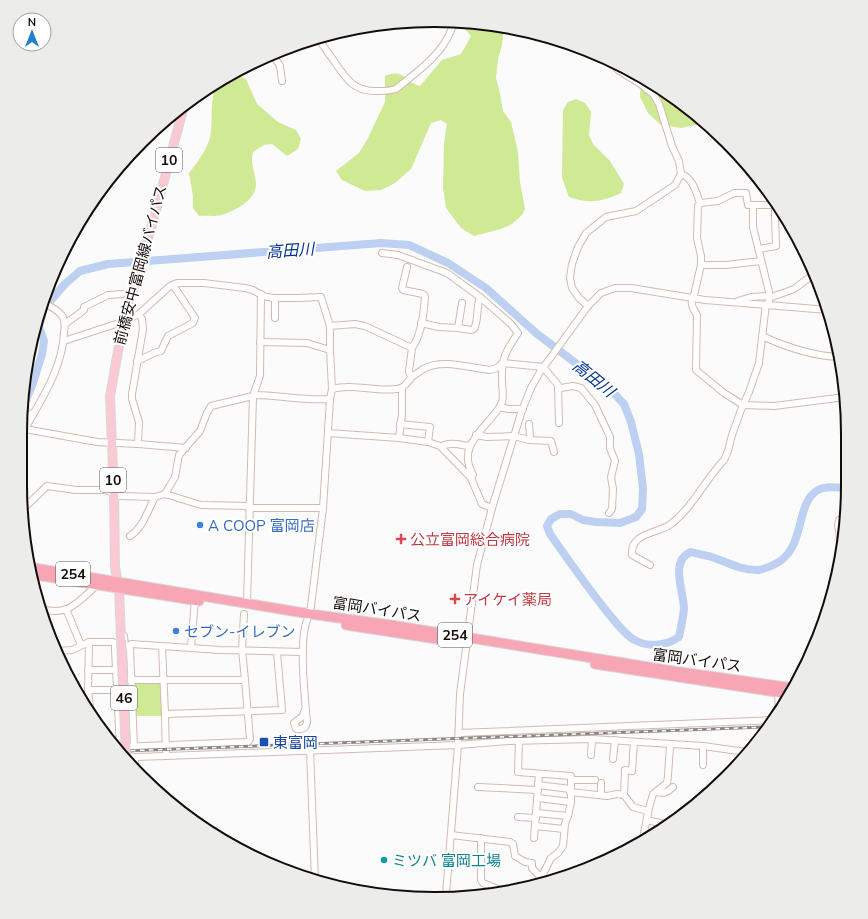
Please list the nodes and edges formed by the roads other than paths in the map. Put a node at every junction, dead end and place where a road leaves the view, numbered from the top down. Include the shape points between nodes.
1 (452, 28) edge
2 (322, 43) edge
3 (275, 59) edge
4 (633, 79) edge
5 (282, 81) dead end
6 (182, 115) edge
7 (681, 174) junction
8 (700, 203) junction
9 (753, 206) junction
10 (771, 206) edge
11 (776, 215) edge
12 (759, 249) junction
13 (382, 253) dead end
14 (761, 261) junction
15 (701, 265) junction
16 (407, 268) dead end
17 (810, 277) edge
18 (173, 285) junction
19 (122, 294) dead end
20 (261, 294) junction
21 (480, 297) junction
22 (275, 298) junction
23 (691, 299) junction
24 (769, 301) junction
25 (462, 303) dead end
26 (48, 306) edge
27 (588, 306) junction
28 (821, 309) edge
29 (139, 314) junction
30 (275, 318) dead end
31 (421, 323) junction
32 (65, 324) junction
33 (330, 326) junction
34 (458, 328) junction
35 (762, 336) junction
36 (64, 341) junction
37 (260, 342) junction
38 (412, 348) junction
39 (330, 350) junction
40 (833, 357) edge
41 (138, 361) junction
42 (502, 363) junction
43 (543, 367) junction
44 (412, 377) junction
45 (402, 388) junction
46 (332, 389) junction
47 (558, 390) junction
48 (254, 396) junction
49 (839, 398) edge
50 (330, 399) junction
51 (743, 405) junction
52 (500, 407) junction
53 (523, 409) junction
54 (35, 412) junction
55 (28, 416) edge
56 (559, 423) dead end
57 (400, 424) junction
58 (529, 424) dead end
59 (27, 426) edge
60 (27, 432) edge
61 (328, 433) junction
62 (476, 435) junction
63 (514, 436) junction
64 (399, 438) junction
65 (529, 440) junction
66 (428, 442) junction
67 (113, 443) junction
68 (138, 444) junction
69 (469, 446) junction
70 (441, 447) junction
71 (186, 448) junction
72 (554, 452) dead end
73 (471, 478) junction
74 (116, 494) junction
75 (165, 494) junction
76 (155, 497) junction
77 (28, 504) edge
78 (250, 507) junction
79 (323, 508) junction
80 (492, 508) junction
81 (609, 513) dead end
82 (839, 520) dead end
83 (839, 529) edge
84 (130, 536) dead end
85 (650, 565) dead end
86 (36, 569) edge
87 (38, 575) edge
88 (97, 585) junction
89 (118, 585) junction
90 (195, 600) junction
91 (247, 602) junction
92 (66, 609) junction
93 (47, 611) edge
94 (244, 614) dead end
95 (309, 616) junction
96 (120, 628) junction
97 (467, 640) junction
98 (89, 642) junction
99 (118, 642) junction
100 (81, 646) junction
101 (162, 646) junction
102 (128, 647) junction
103 (191, 647) junction
104 (242, 650) junction
105 (303, 650) junction
106 (62, 651) edge
107 (277, 652) junction
108 (88, 670) junction
109 (117, 670) junction
110 (131, 680) junction
111 (245, 680) junction
112 (163, 681) junction
113 (787, 687) edge
114 (88, 690) junction
115 (117, 690) junction
116 (778, 692) junction
117 (783, 693) edge
118 (89, 700) edge
119 (778, 701) edge
120 (305, 709) dead end
121 (248, 711) junction
122 (165, 714) junction
123 (766, 720) edge
124 (459, 733) junction
125 (592, 739) junction
126 (615, 740) junction
127 (519, 741) junction
128 (119, 742) edge
129 (634, 742) junction
130 (166, 745) junction
131 (458, 745) junction
132 (670, 745) junction
133 (703, 746) junction
134 (134, 747) junction
135 (123, 748) edge
136 (125, 749) edge
137 (310, 750) junction
138 (736, 750) junction
139 (742, 751) edge
140 (739, 754) edge
141 (591, 755) dead end
142 (166, 756) junction
143 (131, 757) edge
144 (135, 757) junction
145 (613, 759) dead end
146 (135, 761) edge
147 (703, 766) dead end
148 (539, 774) junction
149 (571, 780) junction
150 (673, 787) dead end
151 (478, 788) dead end
152 (538, 788) junction
153 (570, 790) junction
154 (657, 792) junction
155 (601, 795) junction
156 (624, 795) junction
157 (538, 798) junction
158 (571, 802) junction
159 (648, 811) junction
160 (536, 816) junction
161 (568, 816) junction
162 (518, 817) dead end
163 (647, 820) junction
164 (661, 823) edge
165 (535, 826) junction
166 (564, 829) junction
167 (644, 833) edge
168 (451, 835) junction
169 (481, 838) junction
170 (534, 838) dead end
171 (314, 873) edge
172 (542, 877) edge
173 (538, 878) edge
174 (494, 888) edge
175 (446, 892) edge

1 - 2 street via 448,40 441,49 424,66 391,91 360,89 352,84 345,78
3 - 5 street via 280,66
4 - 7 street via 660,104
6 - 67 main road, 前橋安中富岡線バイパス / 10, bridge via 122,329 110,396
7 - 8 street via 692,184
7 - 27 street via 675,185 636,211 606,217 586,234 572,264 570,278 572,288
8 - 9 street via 718,201 734,193 746,193 748,205
8 - 15 street via 697,238
9 - 10 street
9 - 12 street via 753,228
11 - 12 street via 776,246
12 - 14 street
13 - 21 street via 398,255 447,273
14 - 15 street
14 - 24 street
15 - 23 street
16 - 31 street via 403,290 425,296
17 - 24 street via 794,289
18 - 20 street via 209,283 245,288
18 - 29 street
18 - 41 street via 194,318 193,323 168,336 161,351
19 - 32 street via 108,294 84,306 84,310
20 - 22 street
20 - 37 street
21 - 34 street via 474,329
21 - 42 street via 518,333 506,351
22 - 30 street
22 - 33 street via 321,297
23 - 24 street
23 - 27 street via 630,288 615,288 601,293
23 - 51 street via 692,308 697,315 696,370
24 - 28 street
24 - 35 street
25 - 34 street
26 - 32 street via 62,315
27 - 43 street
29 - 36 street via 115,325
29 - 41 street via 143,329
31 - 34 street
31 - 38 street via 416,343
32 - 36 street
33 - 38 street via 366,326
33 - 39 street
35 - 40 street via 806,352
35 - 51 street via 758,363
36 - 54 street via 52,380
37 - 39 street via 307,343
37 - 48 street via 260,376
38 - 44 street via 409,371
39 - 46 street
41 - 68 street via 132,399 139,422
42 - 43 street
42 - 44 street via 490,370 438,364 423,369
42 - 52 street via 503,400
43 - 47 street via 558,385
43 - 53 street
44 - 45 street
45 - 46 street
45 - 57 street
46 - 50 street
47 - 56 street
47 - 81 street via 573,386 581,388 595,405 610,437 610,448 615,461 611,477 612,509
48 - 50 street
48 - 71 street via 210,406 200,431
48 - 78 street
49 - 51 street via 774,406
50 - 61 street
51 - 85 street via 724,460 697,495 669,526 644,534 637,540 632,554
52 - 53 street
52 - 62 street
53 - 63 street
54 - 55 street
54 - 59 street
57 - 64 street
57 - 66 street via 430,427
58 - 65 street
60 - 67 street
61 - 64 street
61 - 79 street
62 - 63 street
62 - 69 street
63 - 65 street
63 - 80 street
64 - 66 street
65 - 72 street via 551,441
66 - 70 street
67 - 68 street
67 - 74 main road, 前橋安中富岡線バイパス / 10
68 - 71 street
69 - 70 street via 450,444
69 - 73 street via 468,464 474,475
70 - 73 street
71 - 75 street via 179,455 175,477
73 - 80 street via 482,504
74 - 76 street
74 - 77 street via 104,490 47,486
74 - 89 main road, 前橋安中富岡線バイパス / 10 via 115,568
75 - 76 street
75 - 78 street via 201,505
76 - 84 street via 145,518
78 - 79 street
78 - 91 street
79 - 95 street
80 - 97 street via 477,565
82 - 83 street
86 - 89 highway, 富岡バイパス / 254
87 - 88 highway, 富岡バイパス / 254
88 - 89 highway, 富岡バイパス / 254
88 - 92 street
89 - 90 highway, 富岡バイパス / 254
89 - 91 highway, 富岡バイパス / 254
89 - 96 main road, 46
90 - 95 highway, 富岡バイパス / 254
90 - 103 street
91 - 95 highway, 富岡バイパス / 254
92 - 93 street
92 - 100 street
94 - 104 street
95 - 97 highway, 富岡バイパス / 254
95 - 105 street
96 - 99 main road, 46
96 - 102 street
97 - 113 highway, 富岡バイパス / 254
97 - 116 highway, 富岡バイパス / 254 via 672,677
97 - 124 street via 460,694
98 - 99 street
98 - 100 street
98 - 108 street
99 - 109 street
99 - 136 main road, 46, bridge
100 - 106 street
101 - 102 street via 131,644
101 - 103 street
101 - 112 street
102 - 110 street
103 - 104 street
104 - 107 street
104 - 111 street
105 - 107 street
105 - 120 street
107 - 121 street via 282,710
108 - 109 street
108 - 114 street
109 - 115 street
110 - 112 street
110 - 134 street
111 - 112 street
111 - 121 street
112 - 122 street
114 - 115 street
114 - 118 street
115 - 128 street
116 - 117 highway, 富岡バイパス / 254
116 - 119 street
121 - 122 street
121 - 130 street via 248,742
122 - 130 street
123 - 124 street
124 - 131 street
125 - 126 street
125 - 127 street
125 - 141 street
126 - 129 street
126 - 145 street
127 - 131 street
127 - 148 street via 518,772
129 - 132 street
129 - 156 street via 632,771 625,770
130 - 134 street
130 - 142 street
131 - 137 street
131 - 168 street
132 - 133 street
132 - 154 street via 667,783
133 - 138 street
133 - 147 street
134 - 135 street
137 - 142 street
137 - 171 street
138 - 139 street
138 - 140 street
142 - 144 street
143 - 144 street
144 - 146 street
148 - 149 street via 571,776
148 - 152 street
149 - 153 street
149 - 155 street via 598,781
150 - 154 street via 669,792
151 - 152 street
152 - 153 street
152 - 157 street
153 - 155 street
153 - 158 street
154 - 159 street via 653,794
155 - 156 street
156 - 159 street via 633,807
157 - 158 street
157 - 160 street
158 - 161 street
159 - 163 street
160 - 161 street
160 - 162 street
160 - 165 street
161 - 166 street
163 - 164 street
163 - 167 street
165 - 166 street
165 - 170 street
166 - 172 street via 563,846 558,854 551,858
168 - 169 street
168 - 175 street
169 - 173 street via 513,844 515,856 524,862 532,863
169 - 174 street via 481,880

